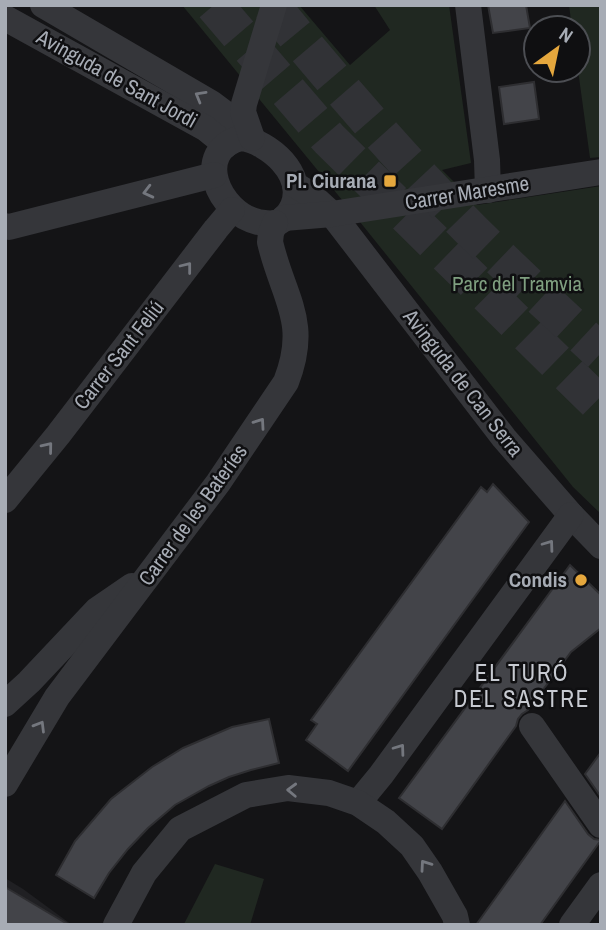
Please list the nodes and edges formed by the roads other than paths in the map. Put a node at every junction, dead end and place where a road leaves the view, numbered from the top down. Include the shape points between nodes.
1 (43, 5) edge
2 (274, 5) edge
3 (468, 5) edge
4 (5, 18) edge
5 (252, 140) junction
6 (226, 145) junction
7 (601, 172) edge
8 (214, 175) junction
9 (295, 185) junction
10 (488, 190) junction
11 (232, 210) junction
12 (332, 214) junction
13 (280, 221) junction
14 (5, 226) edge
15 (5, 500) edge
16 (571, 515) junction
17 (601, 546) edge
18 (151, 573) junction
19 (5, 704) edge
20 (533, 726) dead end
21 (5, 784) edge
22 (359, 803) junction
23 (601, 825) edge
24 (601, 885) edge
25 (116, 925) edge
26 (457, 925) edge
27 (572, 925) edge

5 -> 1 street via 211,103
2 - 5 street via 244,104
3 - 10 street
4 - 6 street, Avinguda de Sant Jordi via 205,128
5 - 6 street via 241,138
5 - 9 street via 280,159
6 - 8 street
7 - 10 street, Carrer Maresme
8 - 11 street
8 -> 14 street
9 - 12 street
9 - 13 street via 293,205
10 - 12 street, Carrer Maresme
11 - 13 street via 253,221
15 -> 11 street, Carrer Sant Feliú
12 - 13 street, Carrer Maresme
12 - 16 street, Avinguda de Can Serra via 504,438
18 -> 13 street, Carrer de les Bateríes via 269,410 293,365 296,325 270,242
16 - 17 street, Avinguda de Can Serra
22 -> 16 street
18 - 19 street via 97,610
21 -> 18 street, Carrer de les Bateríes via 57,697
20 - 23 street
22 -> 25 street via 329,793 288,788 246,795 214,811 180,829 144,873
26 -> 22 street via 411,846
24 - 27 street

